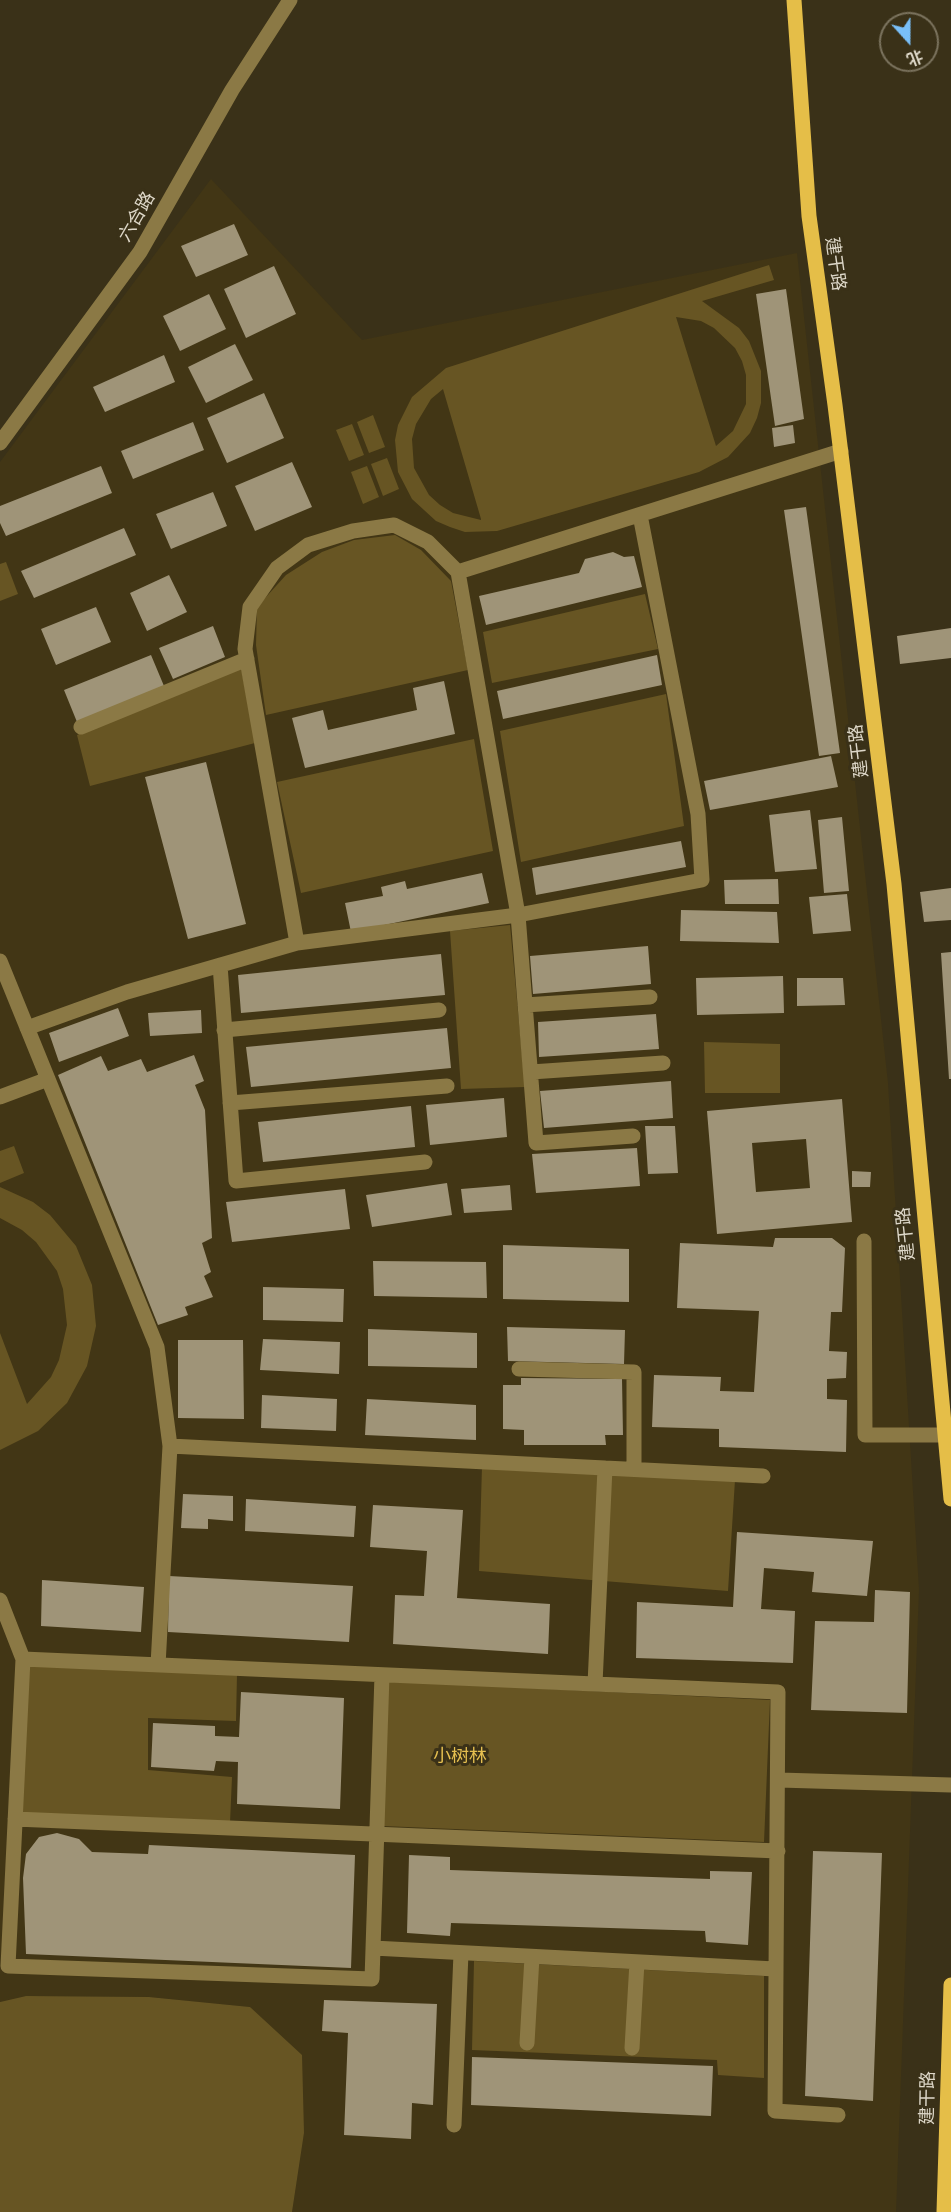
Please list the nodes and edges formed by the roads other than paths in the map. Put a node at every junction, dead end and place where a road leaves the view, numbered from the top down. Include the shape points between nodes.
1 (290, 0) edge
2 (794, 0) edge
3 (0, 443) edge
4 (841, 451) junction
5 (640, 515) junction
6 (458, 572) junction
7 (247, 659) junction
8 (81, 727) dead end
9 (518, 915) junction
10 (297, 943) junction
11 (0, 961) edge
12 (219, 965) junction
13 (650, 997) dead end
14 (525, 1005) junction
15 (439, 1010) dead end
16 (27, 1028) junction
17 (224, 1030) junction
18 (663, 1064) dead end
19 (531, 1072) junction
20 (48, 1079) junction
21 (447, 1086) dead end
22 (0, 1097) edge
23 (230, 1103) junction
24 (633, 1136) dead end
25 (425, 1162) dead end
26 (864, 1241) dead end
27 (519, 1370) dead end
28 (948, 1428) edge
29 (170, 1446) junction
30 (605, 1468) junction
31 (634, 1469) junction
32 (763, 1476) dead end
33 (951, 1499) edge
34 (0, 1600) edge
35 (23, 1659) junction
36 (158, 1665) junction
37 (382, 1675) junction
38 (595, 1684) junction
39 (779, 1780) junction
40 (951, 1785) edge
41 (15, 1819) junction
42 (376, 1834) junction
43 (778, 1851) junction
44 (5, 1911) edge
45 (373, 1948) junction
46 (461, 1953) junction
47 (532, 1957) junction
48 (637, 1962) junction
49 (775, 1969) junction
50 (951, 1985) edge
51 (527, 2043) dead end
52 (632, 2048) dead end
53 (838, 2115) dead end
54 (454, 2125) dead end
55 (948, 2179) edge
56 (944, 2212) edge

1 - 3 street, 六合路 via 232,90 140,252
2 - 4 main road, 建干路 via 809,216
4 - 5 street
4 - 28 main road, 建干路 via 894,884
5 - 6 street
5 - 9 street via 698,814 702,880
6 - 7 street via 428,542 394,525 353,531 308,545 277,568 250,607
6 - 9 street
7 - 8 street
7 - 10 street
9 - 10 street
9 - 14 street
10 - 12 street
11 - 16 street
12 - 16 street via 127,992
12 - 17 street
13 - 14 street
14 - 19 street
15 - 17 street
16 - 20 street
17 - 23 street
18 - 19 street
19 - 24 street via 536,1143
20 - 22 street
20 - 29 street via 157,1347
21 - 23 street
23 - 25 street via 236,1181
26 - 28 street via 865,1435
27 - 31 street via 634,1372
28 - 33 main road, 建干路
29 - 30 street
29 - 36 street
30 - 31 street
30 - 38 street
31 - 32 street
34 - 35 street
35 - 36 street
35 - 41 street
36 - 37 street
37 - 38 street
37 - 42 street
38 - 39 street via 778,1692
39 - 40 street
39 - 43 street
41 - 42 street
41 - 44 street
42 - 43 street
42 - 45 street
43 - 49 street
44 - 45 street via 8,1966 372,1979
45 - 46 street
46 - 47 street
46 - 54 street
47 - 48 street
47 - 51 street
48 - 49 street
48 - 52 street
49 - 53 street via 775,2111
50 - 55 main road, 建干路
55 - 56 main road, 建干路

